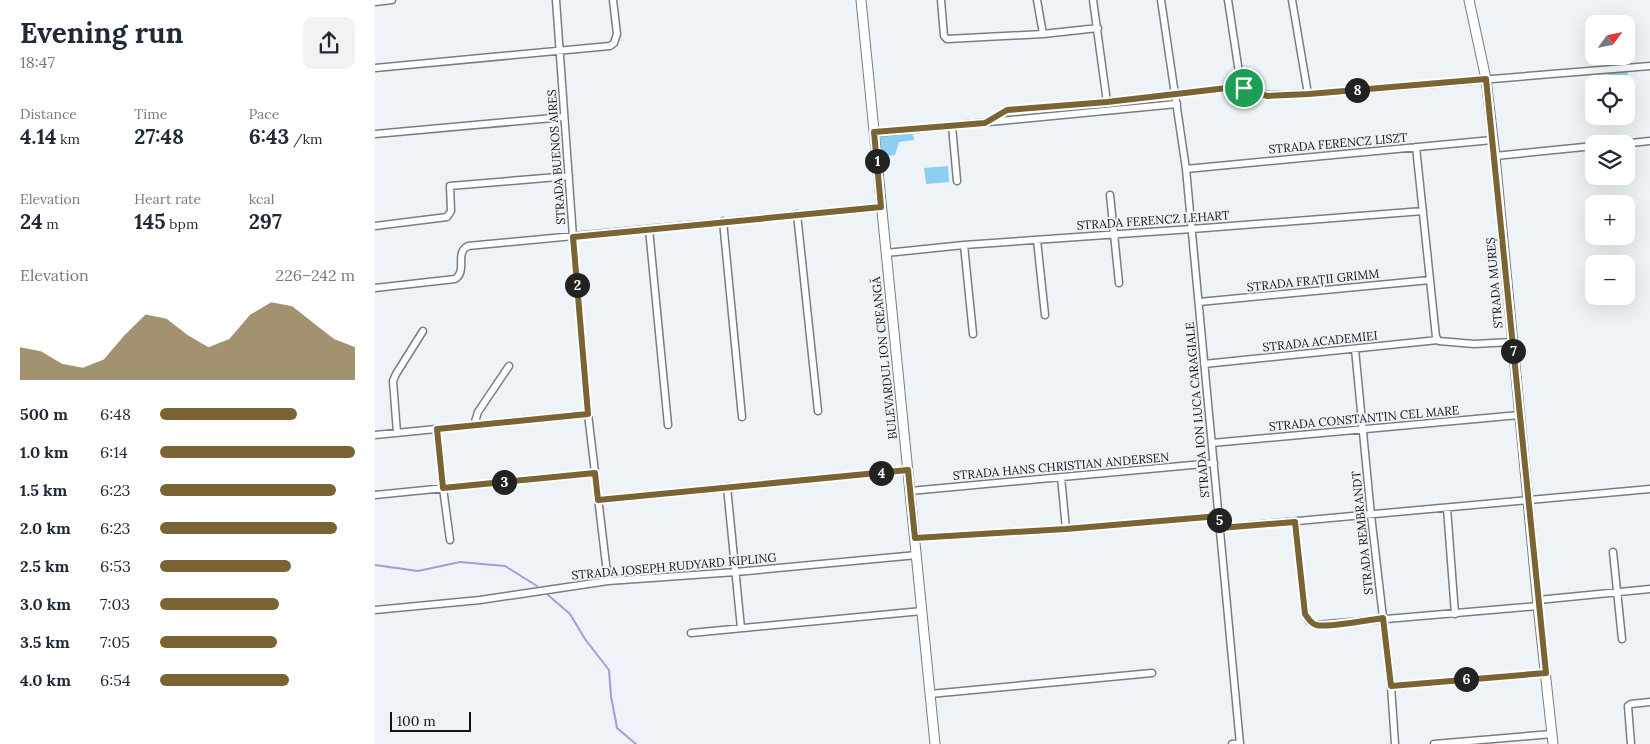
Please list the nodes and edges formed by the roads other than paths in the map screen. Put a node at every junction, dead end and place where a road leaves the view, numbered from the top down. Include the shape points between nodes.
1 (392, 0) edge
2 (555, 0) edge
3 (613, 0) edge
4 (861, 0) edge
5 (941, 0) edge
6 (1037, 0) edge
7 (1093, 0) edge
8 (1161, 0) edge
9 (1228, 0) edge
10 (1292, 0) edge
11 (1469, 0) edge
12 (375, 2) edge
13 (1098, 28) junction
14 (1043, 34) junction
15 (560, 51) junction
16 (1650, 66) edge
17 (375, 68) edge
18 (1486, 79) junction
19 (1244, 88) junction
20 (1175, 94) junction
21 (1309, 94) junction
22 (1103, 102) junction
23 (1177, 104) junction
24 (1101, 111) junction
25 (564, 116) junction
26 (985, 123) junction
27 (952, 126) junction
28 (874, 132) junction
29 (375, 134) edge
30 (1492, 140) junction
31 (1650, 141) edge
32 (1635, 143) edge
33 (1416, 147) junction
34 (1585, 147) edge
35 (1495, 156) junction
36 (1186, 169) junction
37 (569, 176) junction
38 (957, 180) dead end
39 (1110, 195) dead end
40 (881, 207) junction
41 (1423, 210) junction
42 (797, 214) junction
43 (723, 221) junction
44 (375, 226) edge
45 (649, 229) junction
46 (1192, 229) junction
47 (1114, 234) junction
48 (573, 237) junction
49 (1037, 240) junction
50 (964, 245) junction
51 (886, 253) junction
52 (1429, 280) junction
53 (1119, 283) dead end
54 (375, 288) edge
55 (1199, 302) junction
56 (1045, 316) dead end
57 (423, 331) dead end
58 (973, 334) dead end
59 (1437, 340) junction
60 (1513, 342) junction
61 (1355, 349) junction
62 (1204, 364) junction
63 (509, 366) dead end
64 (818, 411) dead end
65 (588, 414) junction
66 (1519, 415) junction
67 (742, 417) dead end
68 (474, 425) junction
69 (668, 425) dead end
70 (437, 429) junction
71 (1363, 429) junction
72 (397, 433) junction
73 (375, 435) edge
74 (1211, 443) junction
75 (1214, 463) junction
76 (908, 470) junction
77 (595, 473) junction
78 (1061, 477) junction
79 (727, 487) junction
80 (443, 488) junction
81 (1650, 489) edge
82 (910, 491) junction
83 (375, 495) edge
84 (598, 500) junction
85 (1529, 500) junction
86 (1447, 508) junction
87 (1371, 515) junction
88 (1219, 516) junction
89 (1295, 522) junction
90 (1220, 528) junction
91 (1066, 529) junction
92 (915, 538) junction
93 (450, 540) dead end
94 (1613, 552) dead end
95 (917, 555) junction
96 (736, 572) junction
97 (608, 581) junction
98 (1650, 589) edge
99 (1617, 592) junction
100 (1538, 603) junction
101 (375, 610) edge
102 (922, 611) junction
103 (1455, 614) junction
104 (1383, 618) junction
105 (741, 628) junction
106 (691, 633) dead end
107 (1622, 640) dead end
108 (1152, 673) dead end
109 (1546, 673) junction
110 (1391, 686) junction
111 (930, 694) junction
112 (1650, 702) edge
113 (1552, 734) junction
114 (935, 744) edge
115 (1232, 744) edge
116 (1240, 744) edge
117 (1395, 744) edge
118 (1434, 744) edge
119 (1553, 744) edge
120 (1631, 744) edge

1 - 12 street
2 - 15 street, STRADA BUENOS AIRES
3 - 15 street via 617,34 612,45
4 - 28 street, BULEVARDUL ION CREANGĂ
5 - 14 street via 944,36 947,39
6 - 14 street
7 - 13 street
8 - 20 street, STRADA ION LUCA CARAGIALE
9 - 19 street
10 - 21 street
11 - 18 street, STRADA MUREȘ
13 - 14 street
13 - 22 street
15 - 17 street
15 - 25 street, STRADA BUENOS AIRES
16 - 18 street
18 - 21 street
18 - 30 street, STRADA MUREȘ
19 - 20 street
19 - 21 street via 1267,96
20 - 22 street
20 - 23 street, STRADA ION LUCA CARAGIALE
22 - 24 street
22 - 26 street via 1007,110
23 - 24 street
23 - 36 street, STRADA ION LUCA CARAGIALE
24 - 26 street
25 - 29 street
25 - 37 street, STRADA BUENOS AIRES
26 - 27 street
27 - 28 street
27 - 38 street
28 - 40 street, BULEVARDUL ION CREANGĂ
30 - 33 street, STRADA FERENCZ LISZT
30 - 35 street, STRADA MUREȘ
31 - 32 street
33 - 36 street, STRADA FERENCZ LISZT
33 - 41 street
34 - 35 street
35 - 60 street, STRADA MUREȘ
36 - 46 street, STRADA ION LUCA CARAGIALE
37 - 44 street via 450,186 451,211 447,218
37 - 48 street, STRADA BUENOS AIRES
39 - 47 street
40 - 42 street
40 - 51 street, BULEVARDUL ION CREANGĂ
41 - 46 street, STRADA FERENCZ LEHART
41 - 52 street
42 - 43 street
42 - 64 street
43 - 45 street
43 - 67 street
45 - 48 street
45 - 69 street
46 - 47 street, STRADA FERENCZ LEHART
46 - 55 street, STRADA ION LUCA CARAGIALE
47 - 49 street, STRADA FERENCZ LEHART
47 - 53 street
48 - 54 street via 468,246 461,253 461,272 455,279
48 - 65 street, STRADA BUENOS AIRES
49 - 50 street, STRADA FERENCZ LEHART
49 - 56 street
50 - 51 street, STRADA FERENCZ LEHART
50 - 58 street
51 - 76 street, BULEVARDUL ION CREANGĂ
52 - 55 street, STRADA FRAȚII GRIMM
52 - 59 street
55 - 62 street, STRADA ION LUCA CARAGIALE
57 - 72 street via 393,380
59 - 60 street, STRADA ACADEMIEI via 1474,344
59 - 61 street, STRADA ACADEMIEI
60 - 66 street, STRADA MUREȘ
61 - 62 street, STRADA ACADEMIEI
61 - 71 street, STRADA REMBRANDT
62 - 74 street, STRADA ION LUCA CARAGIALE
63 - 68 street via 478,412
65 - 68 street
65 - 77 street, STRADA BUENOS AIRES
66 - 71 street, STRADA CONSTANTIN CEL MARE
66 - 85 street, STRADA MUREȘ
68 - 70 street
70 - 72 street
70 - 80 street
71 - 74 street, STRADA CONSTANTIN CEL MARE
71 - 87 street, STRADA REMBRANDT
72 - 73 street
74 - 75 street, STRADA ION LUCA CARAGIALE
75 - 78 street, STRADA HANS CHRISTIAN ANDERSEN
75 - 88 street, STRADA ION LUCA CARAGIALE
76 - 79 street
76 - 82 street, BULEVARDUL ION CREANGĂ
77 - 80 street
77 - 84 street, STRADA BUENOS AIRES
78 - 82 street, STRADA HANS CHRISTIAN ANDERSEN
78 - 91 street
79 - 84 street
79 - 96 street
80 - 83 street
80 - 93 street
81 - 85 street
82 - 92 street, BULEVARDUL ION CREANGĂ
84 - 97 street, STRADA BUENOS AIRES
85 - 86 street
85 - 100 street, STRADA MUREȘ
86 - 87 street
86 - 103 street
87 - 89 street
87 - 104 street, STRADA REMBRANDT
88 - 90 street, STRADA ION LUCA CARAGIALE
88 - 91 street
89 - 90 street
89 - 104 street via 1305,614 1309,620 1316,625
90 - 116 street, STRADA ION LUCA CARAGIALE
91 - 92 street
92 - 95 street, BULEVARDUL ION CREANGĂ
94 - 99 street
95 - 96 street, STRADA JOSEPH RUDYARD KIPLING
95 - 102 street, BULEVARDUL ION CREANGĂ
96 - 97 street, STRADA JOSEPH RUDYARD KIPLING
96 - 105 street
97 - 101 street, STRADA JOSEPH RUDYARD KIPLING via 480,600
98 - 99 street
99 - 100 street
99 - 107 street
100 - 103 street
100 - 109 street, STRADA MUREȘ
102 - 105 street
102 - 111 street, BULEVARDUL ION CREANGĂ
103 - 104 street
104 - 110 street, STRADA REMBRANDT
105 - 106 street
108 - 111 street
109 - 110 street
109 - 113 street, STRADA MUREȘ
110 - 117 street, STRADA REMBRANDT
111 - 114 street, BULEVARDUL ION CREANGĂ
112 - 120 street via 1628,706
113 - 118 street
113 - 119 street, STRADA MUREȘ
115 - 116 street

